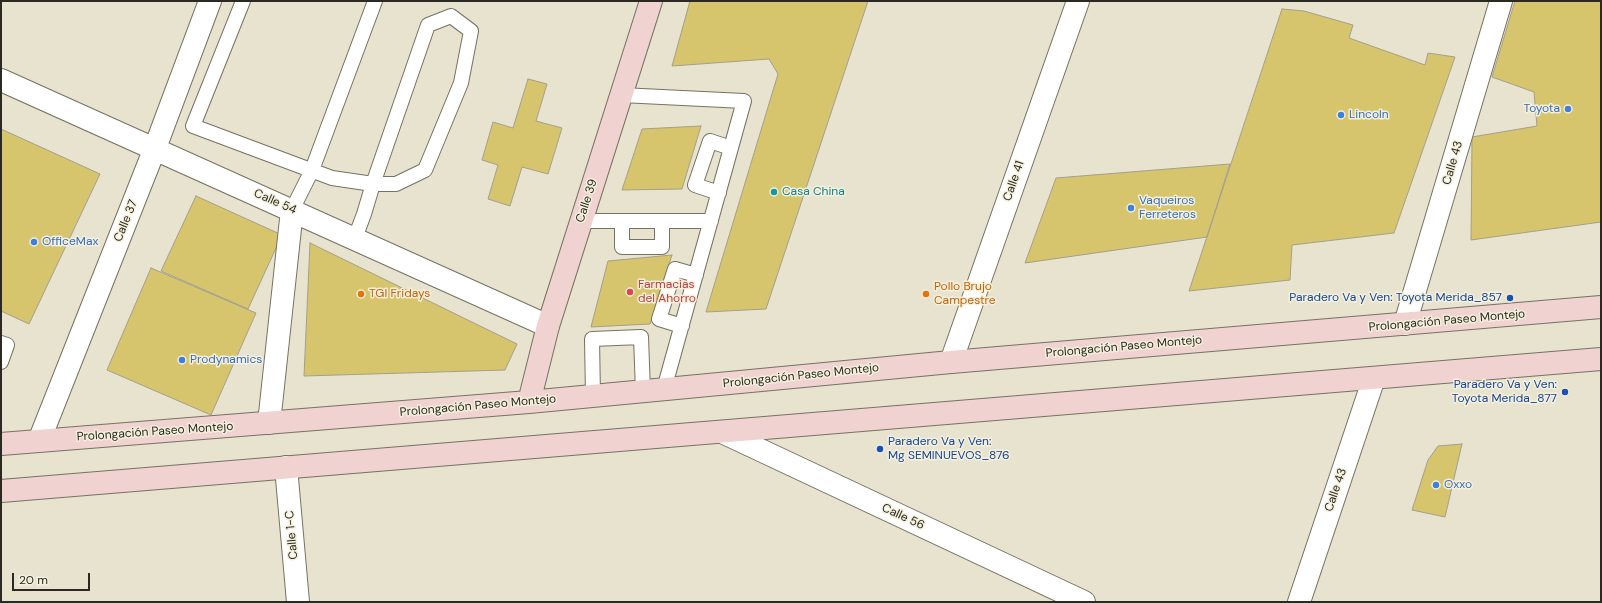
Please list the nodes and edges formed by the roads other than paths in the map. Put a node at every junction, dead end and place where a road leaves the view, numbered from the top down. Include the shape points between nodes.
1 (210, 1) edge
2 (243, 1) edge
3 (375, 1) edge
4 (650, 1) edge
5 (1078, 1) edge
6 (1501, 1) edge
7 (1, 80) edge
8 (621, 95) junction
9 (155, 148) junction
10 (731, 148) junction
11 (312, 170) junction
12 (373, 184) junction
13 (719, 193) junction
14 (292, 210) junction
15 (581, 221) junction
16 (662, 221) junction
17 (622, 222) junction
18 (711, 222) junction
19 (355, 238) junction
20 (696, 275) junction
21 (1601, 307) edge
22 (1405, 324) junction
23 (548, 326) junction
24 (682, 326) junction
25 (1, 343) edge
26 (1601, 359) edge
27 (1, 362) edge
28 (951, 362) junction
29 (1374, 378) junction
30 (664, 389) junction
31 (643, 391) junction
32 (593, 396) junction
33 (529, 402) junction
34 (269, 423) junction
35 (722, 432) junction
36 (39, 441) junction
37 (1, 444) edge
38 (286, 467) junction
39 (1, 491) edge
40 (298, 602) edge
41 (1084, 602) edge
42 (1298, 602) edge

1 - 9 street, Calle 37
2 - 11 lane via 193,126
3 - 11 lane
4 - 8 main road, Calle 39
5 - 28 street, Calle 41
6 - 22 street, Calle 43
7 - 9 street, Calle 54
8 - 10 lane via 744,101
8 - 15 main road, Calle 39
9 - 14 street, Calle 54
9 - 36 street, Calle 37
10 - 13 lane
10 - 13 lane via 710,141 695,185
11 - 12 lane via 332,178
11 - 14 lane
12 - 12 lane via 428,25 451,16 471,31 461,83 425,170 396,184
12 - 19 lane
13 - 18 lane
14 - 19 street, Calle 54
14 - 34 street
15 - 17 lane
15 - 23 main road, Calle 39
16 - 17 lane
16 - 17 lane via 662,247 622,247
16 - 18 lane
18 - 20 lane
19 - 23 street, Calle 54
20 - 24 lane
20 - 24 lane via 675,269 659,319
21 - 22 main road, Prolongación Paseo Montejo
22 - 28 main road, Prolongación Paseo Montejo
23 - 33 main road, Calle 39
24 - 30 lane
25 - 27 lane via 6,344
26 - 29 main road
28 - 30 main road, Prolongación Paseo Montejo
29 - 35 main road
29 - 42 street, Calle 43
30 - 31 main road, Prolongación Paseo Montejo
31 - 32 main road, Prolongación Paseo Montejo
31 - 32 lane via 641,337 592,339
32 - 33 main road, Prolongación Paseo Montejo
33 - 34 main road, Prolongación Paseo Montejo
34 - 36 main road, Prolongación Paseo Montejo
35 - 38 main road
35 - 41 street, Calle 56
36 - 37 main road, Prolongación Paseo Montejo
38 - 39 main road
38 - 40 street, Calle 1-C

